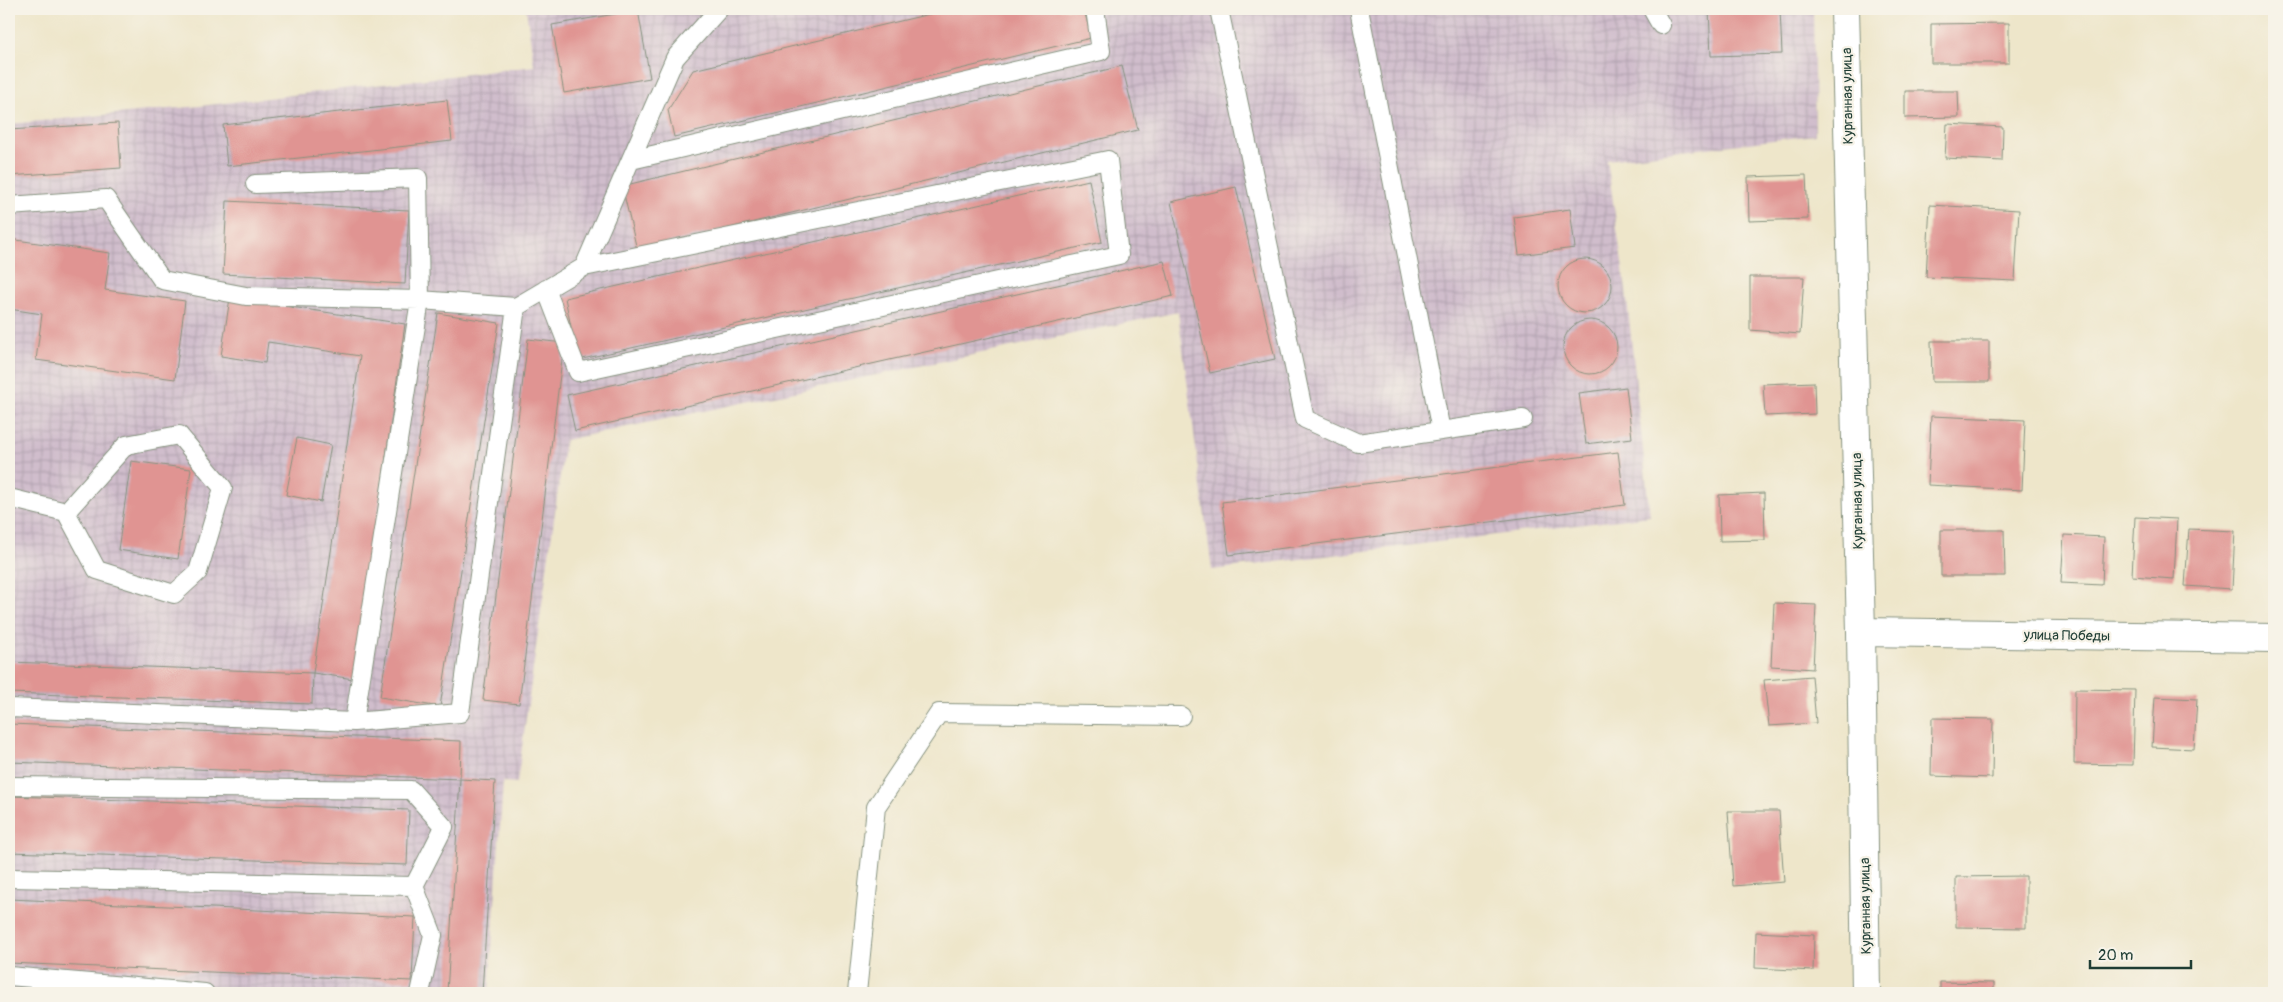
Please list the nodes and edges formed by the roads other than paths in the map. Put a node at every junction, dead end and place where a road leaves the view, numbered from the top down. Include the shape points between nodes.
1 (719, 9) edge
2 (1095, 9) edge
3 (1219, 9) edge
4 (1359, 9) edge
5 (1652, 9) edge
6 (1845, 9) edge
7 (1661, 24) dead end
8 (631, 160) junction
9 (255, 184) dead end
10 (9, 206) edge
11 (584, 267) junction
12 (546, 289) junction
13 (420, 300) junction
14 (516, 307) junction
15 (1522, 419) dead end
16 (1440, 431) junction
17 (9, 498) edge
18 (66, 512) junction
19 (1861, 632) junction
20 (2274, 638) edge
21 (9, 708) edge
22 (1181, 716) dead end
23 (354, 722) junction
24 (9, 786) edge
25 (9, 878) edge
26 (414, 886) junction
27 (9, 976) edge
28 (205, 993) edge
29 (420, 993) edge
30 (857, 993) edge
31 (1866, 993) edge

1 - 8 lane via 675,58
2 - 8 lane via 1101,51
3 - 16 lane via 1305,419 1358,443
4 - 16 lane
5 - 7 lane
6 - 19 street, Курганная улица
8 - 11 lane
9 - 13 lane via 418,178
10 - 13 lane via 106,199 162,280 246,296
11 - 12 lane
11 - 12 lane via 1108,160 1119,255 578,372
12 - 14 lane
13 - 14 lane
13 - 23 lane
14 - 23 lane via 460,713
15 - 16 lane
17 - 18 lane
18 - 18 lane via 126,445 179,435 223,488 198,572 174,594 97,570
19 - 20 street, улица Победы
19 - 31 street, Курганная улица
21 - 23 lane
22 - 30 lane via 939,713 876,807
24 - 26 lane via 411,790 444,827
25 - 26 lane
26 - 29 lane via 433,935
27 - 28 lane

